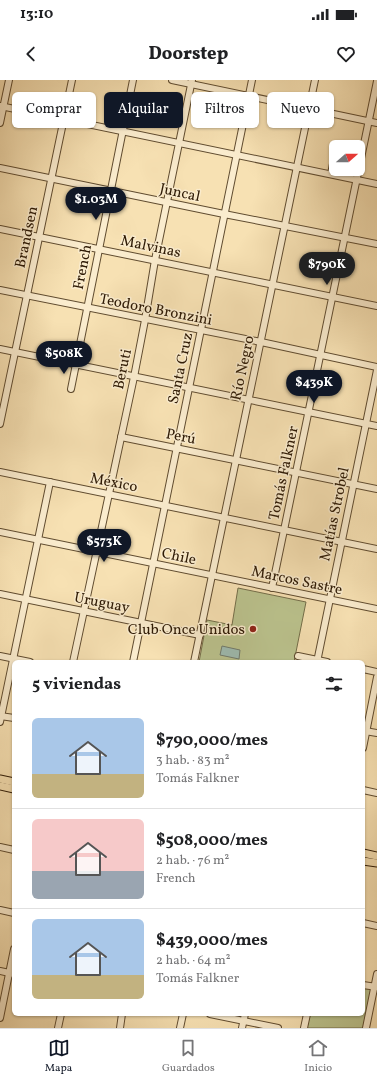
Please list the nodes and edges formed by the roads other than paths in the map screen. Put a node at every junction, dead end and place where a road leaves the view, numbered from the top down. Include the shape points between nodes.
1 (9, 80) edge
2 (72, 80) edge
3 (133, 80) edge
4 (172, 80) edge
5 (252, 80) edge
6 (315, 80) edge
7 (377, 81) edge
8 (192, 82) edge
9 (70, 92) edge
10 (233, 92) edge
11 (250, 92) edge
12 (312, 92) edge
13 (2, 106) edge
14 (12, 108) edge
15 (334, 113) edge
16 (369, 121) junction
17 (0, 123) edge
18 (377, 123) edge
19 (96, 126) edge
20 (62, 128) edge
21 (242, 128) edge
22 (305, 128) edge
23 (122, 131) junction
24 (179, 143) junction
25 (237, 155) junction
26 (297, 167) junction
27 (0, 168) edge
28 (329, 174) edge
29 (341, 176) edge
30 (51, 179) junction
31 (357, 179) junction
32 (377, 184) edge
33 (111, 191) junction
34 (167, 202) junction
35 (224, 214) junction
36 (285, 225) junction
37 (0, 229) edge
38 (39, 237) junction
39 (344, 237) junction
40 (377, 244) edge
41 (99, 249) junction
42 (155, 260) junction
43 (213, 272) junction
44 (272, 284) junction
45 (0, 290) edge
46 (27, 296) junction
47 (332, 297) junction
48 (377, 306) edge
49 (87, 308) junction
50 (145, 320) junction
51 (201, 331) junction
52 (260, 342) junction
53 (0, 349) edge
54 (15, 352) junction
55 (320, 355) junction
56 (76, 365) junction
57 (377, 367) edge
58 (377, 370) edge
59 (134, 377) junction
60 (189, 388) junction
61 (71, 389) dead end
62 (248, 400) junction
63 (1, 410) edge
64 (309, 412) junction
65 (0, 424) edge
66 (366, 424) junction
67 (377, 426) edge
68 (121, 437) junction
69 (177, 448) junction
70 (235, 460) junction
71 (0, 472) edge
72 (296, 473) junction
73 (50, 482) junction
74 (354, 484) junction
75 (377, 489) edge
76 (109, 494) junction
77 (165, 505) junction
78 (224, 517) junction
79 (284, 530) junction
80 (0, 532) edge
81 (38, 540) junction
82 (342, 542) junction
83 (377, 549) edge
84 (96, 552) junction
85 (153, 564) junction
86 (212, 575) junction
87 (272, 588) junction
88 (0, 594) edge
89 (26, 599) junction
90 (330, 600) junction
91 (377, 610) edge
92 (84, 611) junction
93 (141, 623) junction
94 (200, 635) junction
95 (0, 656) edge
96 (298, 656) dead end
97 (13, 659) junction
98 (19, 660) edge
99 (73, 660) edge
100 (133, 660) edge
101 (194, 660) edge
102 (313, 660) edge
103 (317, 660) edge
104 (12, 664) edge
105 (365, 669) edge
106 (377, 672) edge
107 (377, 678) edge
108 (0, 718) edge
109 (12, 718) edge
110 (365, 731) edge
111 (377, 733) edge
112 (0, 779) edge
113 (12, 782) edge
114 (0, 786) edge
115 (12, 789) edge
116 (365, 790) edge
117 (377, 793) edge
118 (0, 847) edge
119 (12, 850) edge
120 (365, 853) edge
121 (377, 856) edge
122 (365, 861) edge
123 (377, 864) edge
124 (0, 910) edge
125 (12, 913) edge
126 (365, 923) edge
127 (377, 926) edge
128 (0, 971) edge
129 (12, 973) edge
130 (377, 974) edge
131 (365, 985) edge
132 (376, 987) edge
133 (61, 1016) edge
134 (122, 1016) edge
135 (183, 1016) edge
136 (220, 1016) edge
137 (245, 1016) edge
138 (307, 1016) edge
139 (0, 1018) edge
140 (244, 1021) junction
141 (58, 1028) edge
142 (120, 1028) edge
143 (180, 1028) edge
144 (242, 1028) edge
145 (278, 1028) edge
146 (304, 1028) edge
147 (366, 1028) edge

1 - 13 street
2 - 9 street, Brandsen
3 - 23 street, French
4 - 8 street
5 - 11 street, Santa Cruz
6 - 12 street, Río Negro
7 - 16 street, Tomás Falkner
8 - 10 street
8 - 24 street, Beruti
13 - 14 street
13 - 17 street
15 - 16 street
16 - 18 street
16 - 31 street, Tomás Falkner
19 - 23 street
20 - 30 street, Brandsen
21 - 25 street, Santa Cruz
22 - 26 street, Río Negro
23 - 24 street
23 - 33 street, French
24 - 25 street
24 - 34 street, Beruti
25 - 26 street
25 - 35 street, Santa Cruz
26 - 28 street
26 - 36 street, Río Negro
27 - 30 street, Juncal
29 - 31 street
30 - 33 street, Juncal
30 - 38 street, Brandsen
31 - 32 street
31 - 39 street, Tomás Falkner
33 - 34 street, Juncal
33 - 41 street, French
34 - 35 street, Juncal
34 - 42 street, Beruti
35 - 36 street, Juncal
35 - 43 street, Santa Cruz
36 - 39 street, Juncal
36 - 44 street, Río Negro
37 - 38 street, Malvinas
38 - 41 street, Malvinas
38 - 46 street, Brandsen
39 - 40 street, Juncal
39 - 47 street, Tomás Falkner
41 - 42 street, Malvinas
41 - 49 street, French
42 - 43 street, Malvinas
42 - 50 street, Beruti
43 - 44 street, Malvinas
43 - 51 street, Santa Cruz
44 - 47 street, Malvinas
44 - 52 street, Río Negro
45 - 46 street, Teodoro Bronzini
46 - 49 street, Teodoro Bronzini
46 - 54 street, Brandsen
47 - 48 street, Malvinas
47 - 55 street, Tomás Falkner
49 - 50 street, Teodoro Bronzini
49 - 56 street, French
50 - 51 street, Teodoro Bronzini
50 - 59 street, Beruti
51 - 52 street, Teodoro Bronzini
51 - 60 street, Santa Cruz
52 - 55 street, Teodoro Bronzini
52 - 62 street, Río Negro
53 - 54 street
54 - 56 street
54 - 63 street, Brandsen
55 - 57 street, Teodoro Bronzini
55 - 64 street, Tomás Falkner
56 - 59 street
56 - 61 street, French
58 - 66 street, Matías Strobel
59 - 60 street
59 - 68 street, Beruti
60 - 62 street
60 - 69 street, Santa Cruz
62 - 64 street
62 - 70 street, Río Negro
63 - 65 street, Brandsen
64 - 66 street
64 - 72 street, Tomás Falkner
66 - 67 street
66 - 74 street, Matías Strobel
68 - 69 street, Perú
68 - 76 street, Beruti
69 - 70 street, Perú
69 - 77 street, Santa Cruz
70 - 72 street, Perú
70 - 78 street, Río Negro
71 - 73 street, México
72 - 74 street, Perú
72 - 79 street, Tomás Falkner
73 - 76 street, México
73 - 81 street
74 - 75 street, Perú
74 - 82 street, Matías Strobel
76 - 77 street, México
76 - 84 street, Beruti
77 - 78 street, México
77 - 85 street, Santa Cruz
78 - 79 street, México
78 - 86 street, Río Negro
79 - 82 street, México
79 - 87 street, Tomás Falkner
80 - 81 street, Chile
81 - 84 street, Chile
81 - 89 street
82 - 83 street, México
82 - 90 street, Matías Strobel
84 - 85 street, Chile
84 - 92 street, Beruti
85 - 86 street, Chile
85 - 93 street, Santa Cruz
86 - 87 street, Marcos Sastre
86 - 94 street, Río Negro
87 - 90 street, Marcos Sastre
88 - 89 street, Uruguay
89 - 92 street, Uruguay
89 - 97 street
90 - 91 street, Marcos Sastre
90 - 103 street, Matías Strobel
92 - 93 street, Uruguay
92 - 99 street, Beruti
93 - 94 street, Uruguay
93 - 100 street, Santa Cruz
94 - 101 street, Río Negro
95 - 97 street
96 - 102 street
97 - 98 street
104 - 108 street
105 - 106 street
107 - 110 street
108 - 109 street
110 - 111 street
112 - 113 main road
114 - 115 main road
116 - 117 street
118 - 119 street
120 - 121 main road
122 - 123 main road
124 - 125 street
126 - 127 street
128 - 129 street
129 - 139 street
130 - 132 street
131 - 132 street
132 - 147 street
133 - 141 street
134 - 142 street
135 - 143 street
136 - 140 street
137 - 140 street
138 - 146 street
140 - 144 street
140 - 145 street

